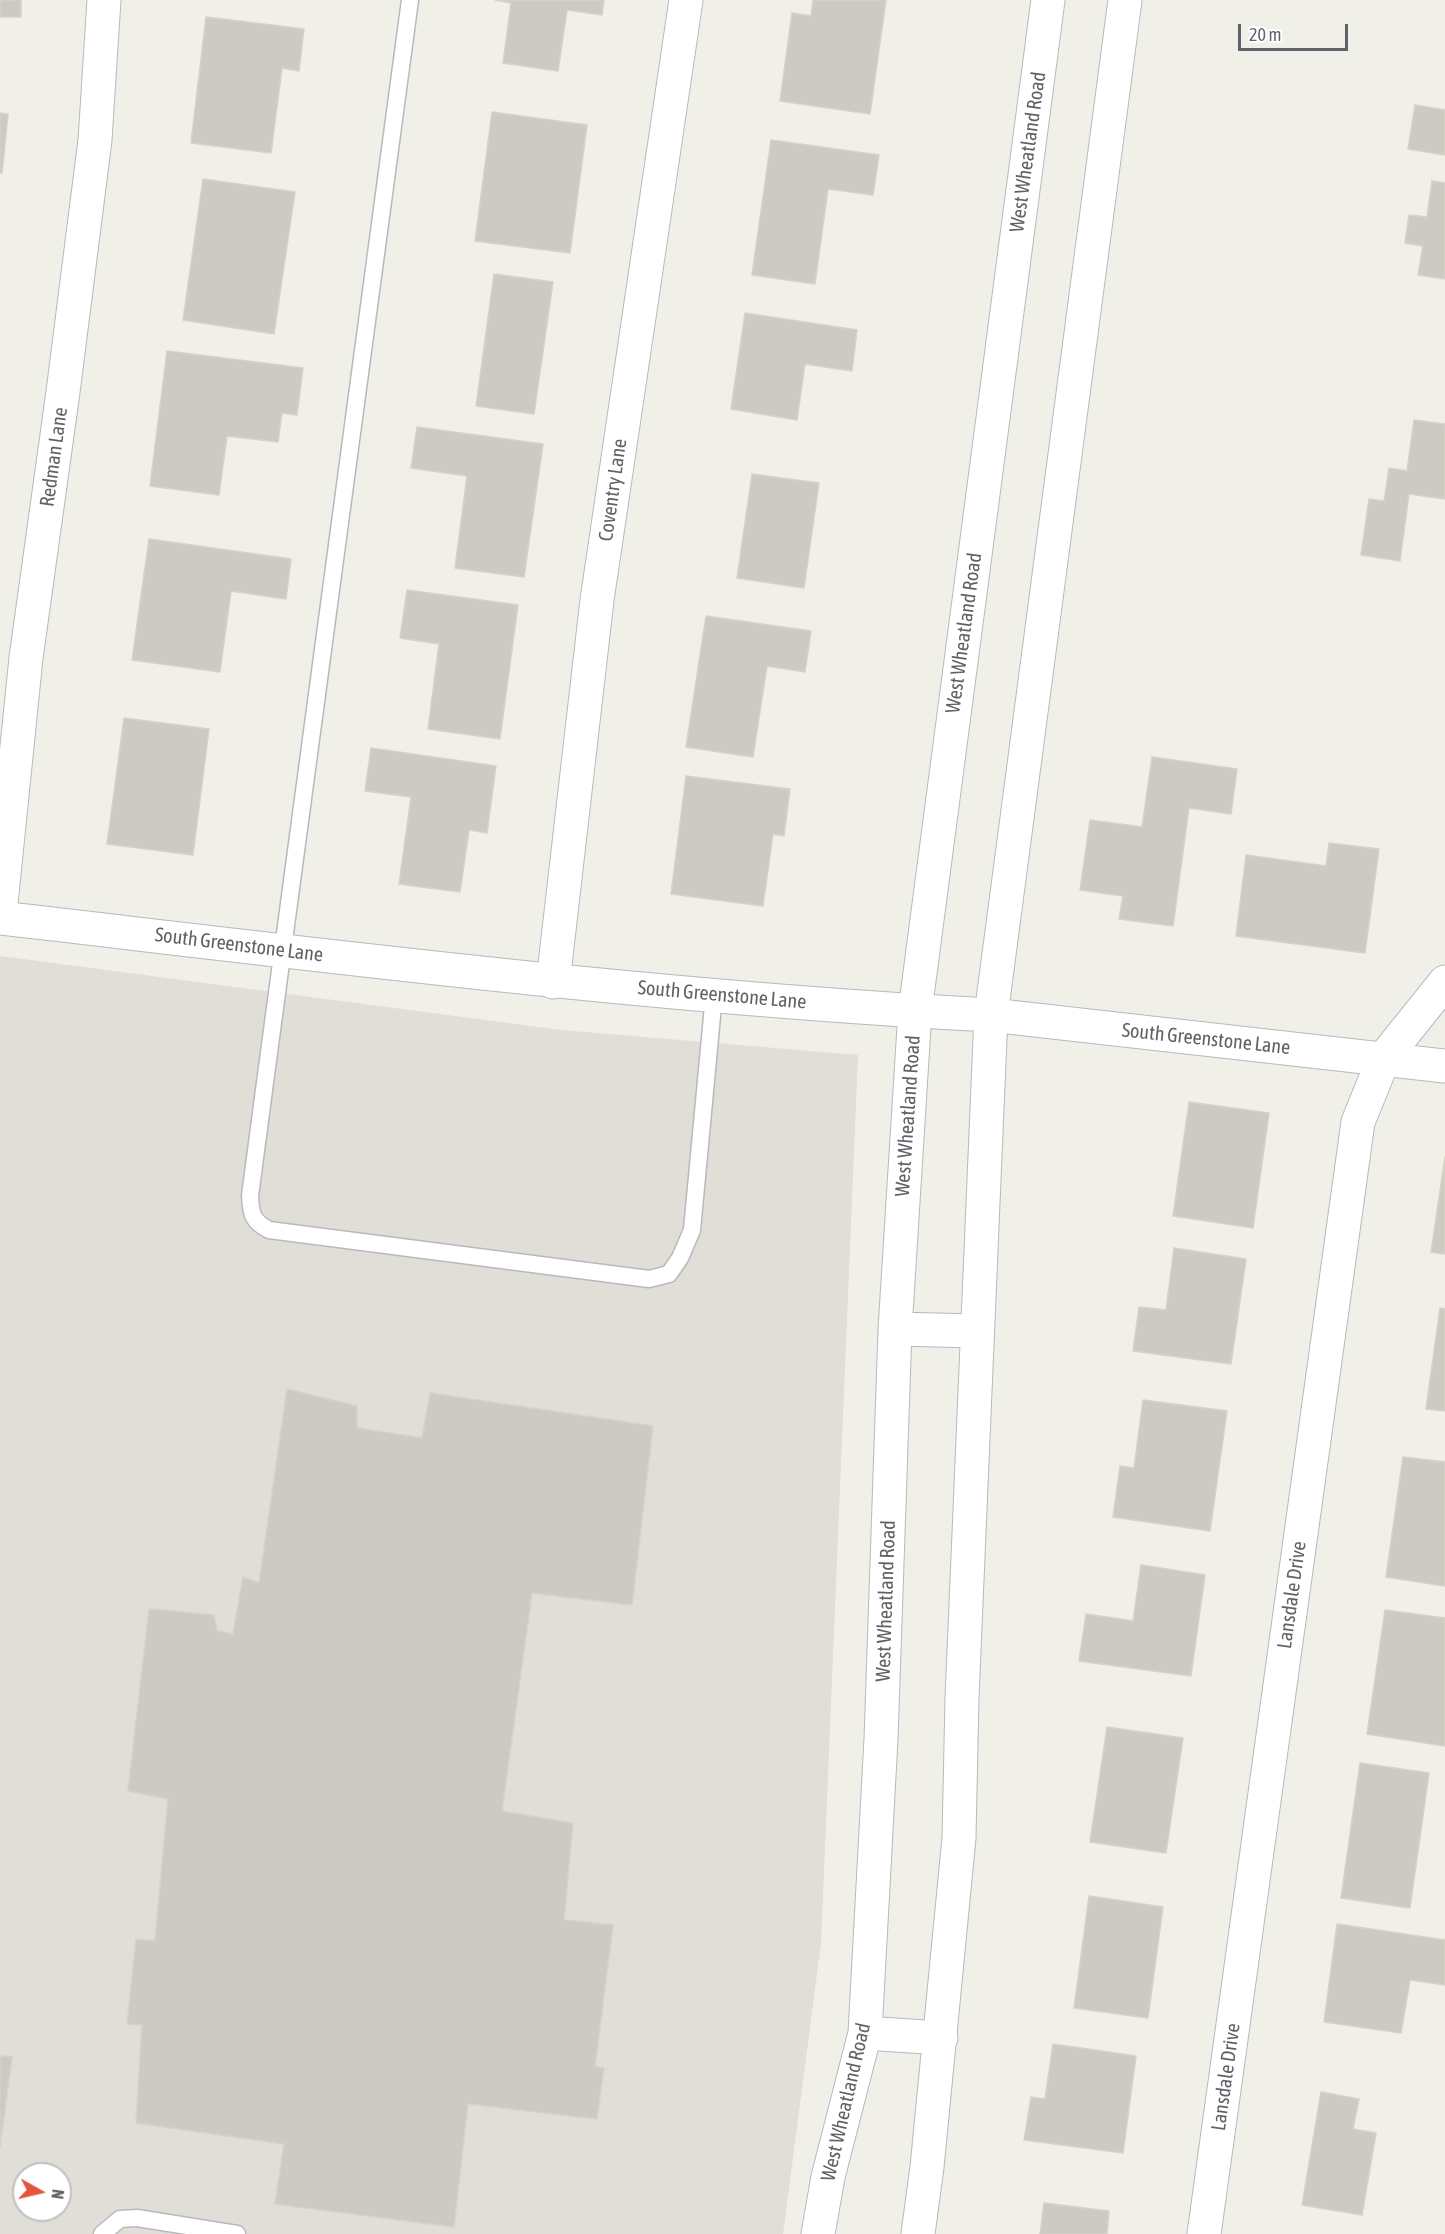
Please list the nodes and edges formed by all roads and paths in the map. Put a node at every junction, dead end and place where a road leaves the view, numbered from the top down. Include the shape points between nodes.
1 (104, 0) edge
2 (410, 0) edge
3 (686, 0) edge
4 (1048, 0) edge
5 (1125, 0) edge
6 (0, 916) edge
7 (283, 950) junction
8 (553, 981) junction
9 (1445, 982) edge
10 (714, 995) junction
11 (915, 1011) junction
12 (991, 1015) junction
13 (1384, 1058) junction
14 (1445, 1066) edge
15 (895, 1329) junction
16 (976, 1331) junction
17 (866, 2033) junction
18 (940, 2038) junction
19 (102, 2234) edge
20 (237, 2234) edge
21 (818, 2234) edge
22 (918, 2234) edge
23 (1204, 2234) edge

1 - 6 street, Redman Lane via 95,140 26,658
2 - 7 lane
3 - 8 street, Coventry Lane via 597,600
4 - 11 street, West Wheatland Road
5 - 12 street
6 - 7 street, South Greenstone Lane
7 - 8 street, South Greenstone Lane
7 - 10 lane via 250,1196 251,1216 257,1224 268,1230 649,1279 669,1274 693,1230
8 - 10 street, South Greenstone Lane
9 - 13 street, Lansdale Drive
10 - 11 street, South Greenstone Lane
11 - 12 street, South Greenstone Lane
11 - 15 street, West Wheatland Road
12 - 13 street, South Greenstone Lane
12 - 16 street
13 - 14 street, South Greenstone Lane
13 - 23 street, Lansdale Drive via 1358,1122
15 - 16 street
15 - 17 street, West Wheatland Road
16 - 18 street via 959,1838
17 - 18 street
17 - 21 street, West Wheatland Road via 828,2177
18 - 22 street
19 - 20 lane via 120,2219 137,2218

